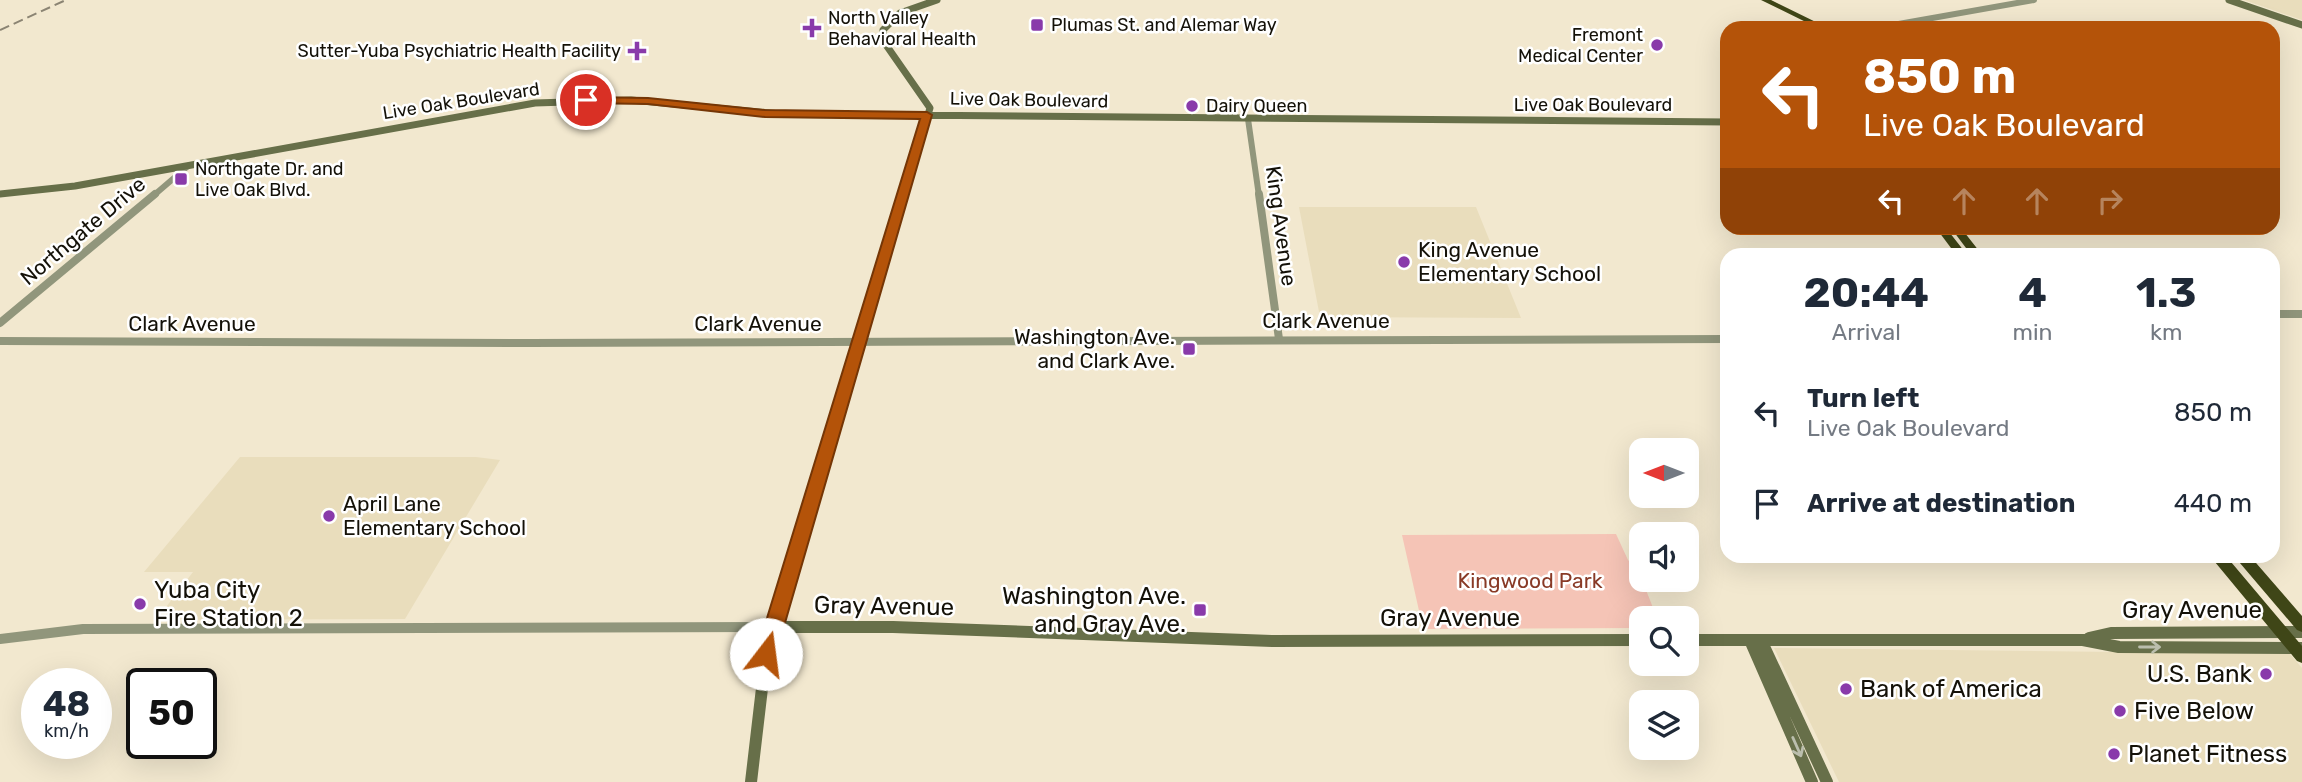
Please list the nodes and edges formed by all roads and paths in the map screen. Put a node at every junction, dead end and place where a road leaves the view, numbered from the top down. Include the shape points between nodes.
1 (937, 0) edge
2 (1765, 0) edge
3 (1775, 0) edge
4 (2034, 0) edge
5 (2229, 0) edge
6 (2238, 0) edge
7 (1815, 14) dead end
8 (1816, 21) edge
9 (1819, 21) edge
10 (1824, 21) edge
11 (1916, 21) edge
12 (2302, 24) edge
13 (927, 115) junction
14 (1248, 119) junction
15 (1720, 122) edge
16 (188, 166) junction
17 (0, 194) edge
18 (2280, 314) edge
19 (2302, 314) edge
20 (0, 323) edge
21 (1279, 339) junction
22 (1720, 339) edge
23 (861, 340) junction
24 (0, 341) edge
25 (2223, 563) edge
26 (2247, 563) edge
27 (2302, 626) edge
28 (773, 627) junction
29 (2281, 632) junction
30 (2302, 632) edge
31 (0, 639) edge
32 (1629, 640) edge
33 (1699, 640) edge
34 (1756, 640) junction
35 (2083, 640) junction
36 (2300, 651) edge
37 (751, 782) edge
38 (1812, 782) edge
39 (1827, 782) edge

1 - 13 main road via 906,10 888,22 883,33 889,49 929,103
2 - 8 highway
3 - 9 highway
4 - 11 street
5 - 12 main road
6 - 12 main road
7 - 10 highway
13 - 14 main road, Live Oak Boulevard
13 - 16 main road, Live Oak Boulevard via 775,114 642,101 561,101 476,112
13 - 23 main road
14 - 15 main road, Live Oak Boulevard
14 - 21 street, King Avenue
16 - 17 main road, Live Oak Boulevard via 75,187
16 - 20 street, Northgate Drive
18 - 19 street
21 - 22 street, Clark Avenue
21 - 23 street, Clark Avenue
23 - 24 street, Clark Avenue
23 - 28 main road
25 - 29 highway
26 - 27 highway
28 - 31 street, Gray Avenue via 95,629
28 - 32 main road, Gray Avenue via 1273,641
28 - 37 main road
29 - 30 main road, Gray Avenue
29 - 35 main road, Gray Avenue via 2111,633
29 - 36 highway
33 - 34 main road, Gray Avenue
34 - 35 main road, Gray Avenue
34 -> 38 main road
34 - 39 main road
35 -> 36 main road, Gray Avenue via 2119,647

